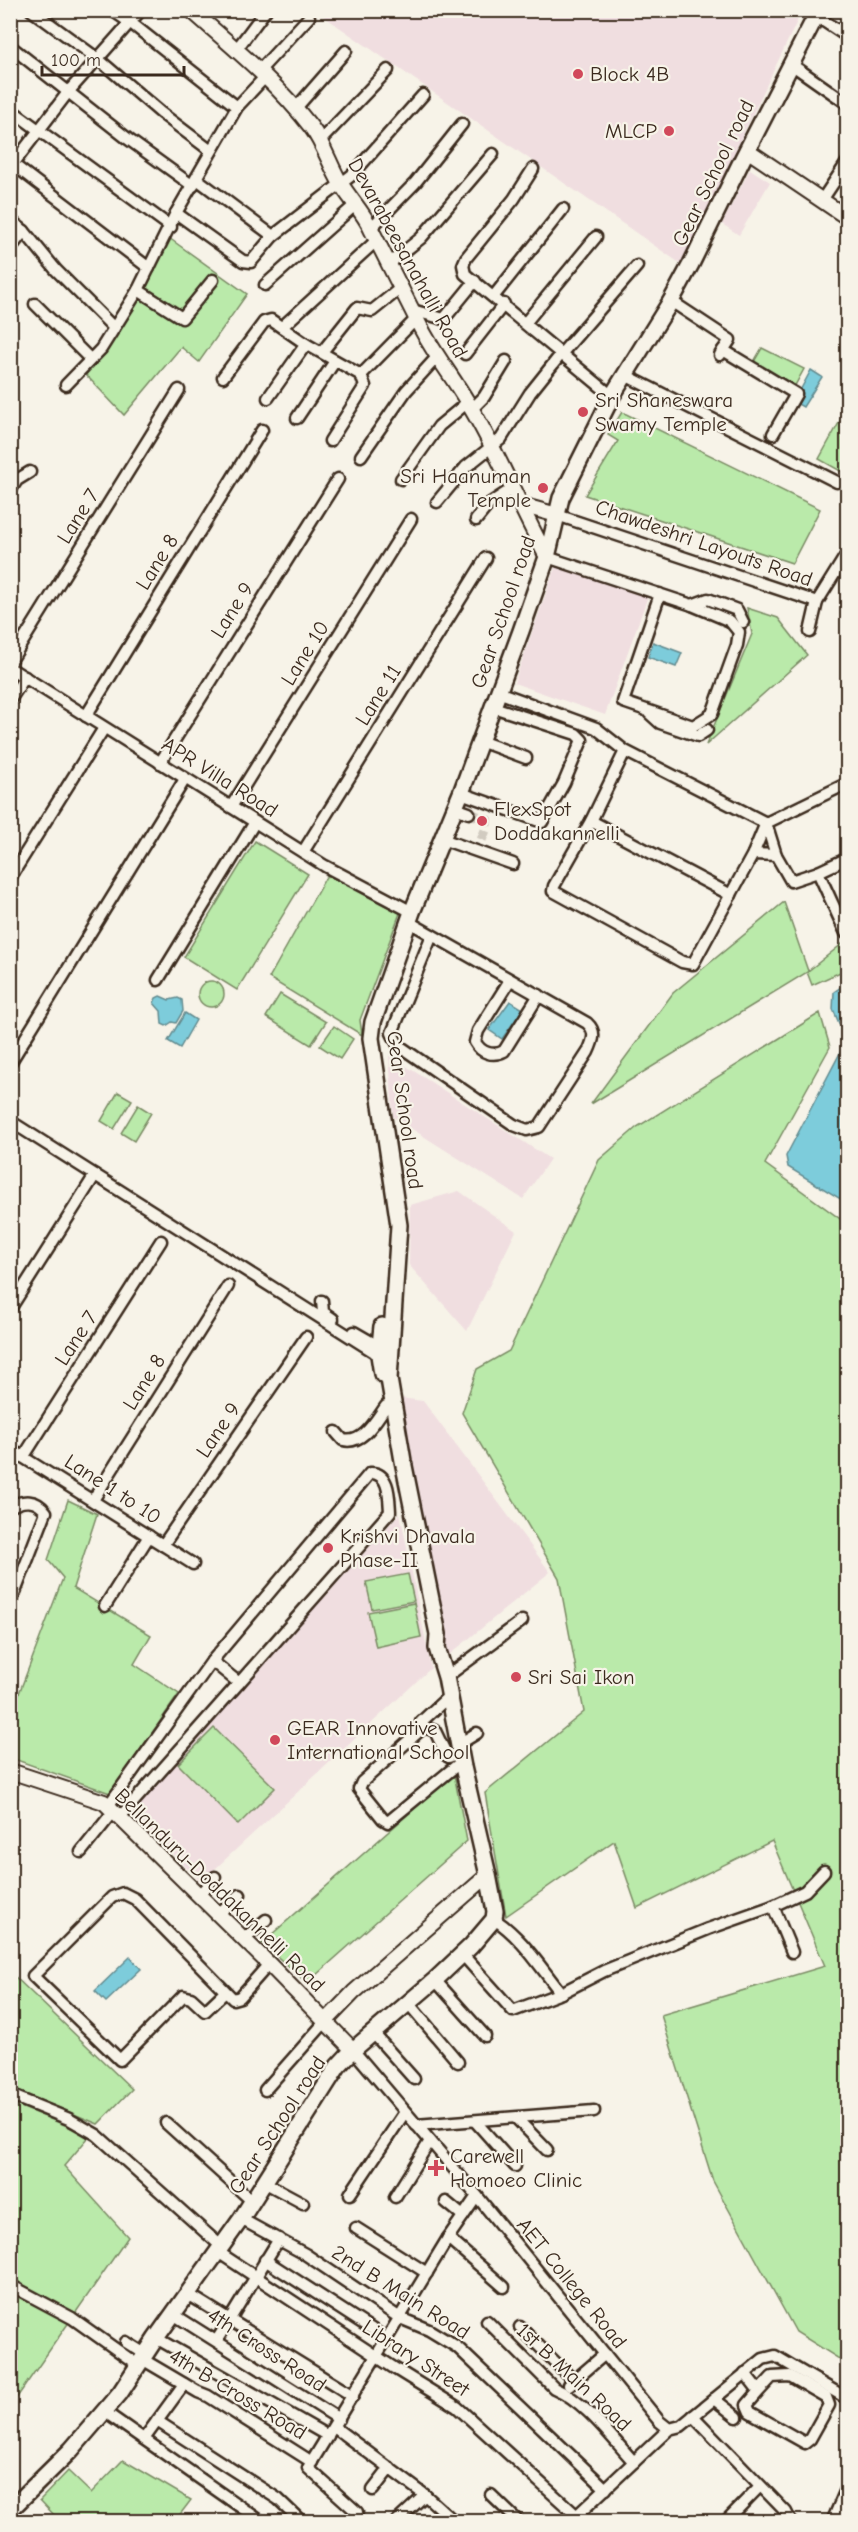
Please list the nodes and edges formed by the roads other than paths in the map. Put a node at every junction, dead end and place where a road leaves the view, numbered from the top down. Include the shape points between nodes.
1 (31, 10) edge
2 (112, 10) edge
3 (141, 10) edge
4 (191, 10) edge
5 (266, 10) edge
6 (818, 14) edge
7 (309, 17) dead end
8 (132, 23) junction
9 (848, 37) edge
10 (10, 46) edge
11 (236, 50) junction
12 (346, 51) dead end
13 (98, 59) junction
14 (791, 64) junction
15 (388, 70) dead end
16 (262, 74) junction
17 (69, 91) junction
18 (423, 95) dead end
19 (848, 104) edge
20 (237, 107) junction
21 (296, 108) junction
22 (10, 109) edge
23 (462, 124) dead end
24 (40, 129) junction
25 (320, 141) junction
26 (747, 150) junction
27 (211, 151) junction
28 (493, 154) dead end
29 (848, 161) edge
30 (12, 165) edge
31 (533, 169) dead end
32 (195, 182) junction
33 (341, 184) junction
34 (822, 200) junction
35 (355, 205) junction
36 (563, 209) dead end
37 (176, 213) junction
38 (848, 218) edge
39 (10, 220) edge
40 (171, 227) junction
41 (24, 231) junction
42 (374, 235) junction
43 (273, 236) junction
44 (596, 237) dead end
45 (10, 249) edge
46 (390, 262) junction
47 (637, 266) dead end
48 (149, 268) junction
49 (213, 280) dead end
50 (475, 281) junction
51 (265, 285) dead end
52 (402, 287) junction
53 (138, 290) junction
54 (494, 296) junction
55 (671, 301) junction
56 (35, 304) dead end
57 (504, 304) junction
58 (414, 314) junction
59 (526, 322) junction
60 (113, 327) junction
61 (282, 327) junction
62 (306, 344) junction
63 (322, 352) junction
64 (562, 353) junction
65 (465, 354) dead end
66 (437, 357) junction
67 (90, 359) junction
68 (506, 361) dead end
69 (335, 362) junction
70 (361, 375) junction
71 (625, 375) junction
72 (223, 377) dead end
73 (66, 385) dead end
74 (179, 390) dead end
75 (612, 396) junction
76 (268, 398) dead end
77 (470, 405) junction
78 (297, 417) dead end
79 (262, 430) dead end
80 (773, 434) dead end
81 (330, 441) dead end
82 (491, 445) junction
83 (361, 456) dead end
84 (30, 472) dead end
85 (338, 478) dead end
86 (401, 479) dead end
87 (837, 482) dead end
88 (512, 489) junction
89 (10, 491) edge
90 (437, 502) dead end
91 (521, 505) junction
92 (557, 515) junction
93 (411, 519) dead end
94 (476, 520) dead end
95 (848, 552) edge
96 (547, 556) junction
97 (486, 558) dead end
98 (660, 594) junction
99 (817, 602) junction
100 (692, 605) junction
101 (743, 622) dead end
102 (810, 632) dead end
103 (10, 662) edge
104 (10, 668) edge
105 (25, 677) junction
106 (496, 699) junction
107 (10, 700) edge
108 (646, 710) junction
109 (86, 716) junction
110 (104, 728) junction
111 (707, 730) dead end
112 (480, 741) junction
113 (626, 751) junction
114 (526, 758) dead end
115 (160, 763) junction
116 (185, 779) junction
117 (848, 783) edge
118 (461, 793) junction
119 (231, 807) junction
120 (591, 821) junction
121 (255, 822) junction
122 (766, 823) junction
123 (442, 839) junction
124 (303, 852) junction
125 (753, 854) junction
126 (776, 855) junction
127 (848, 858) edge
128 (513, 864) dead end
129 (818, 872) junction
130 (10, 878) edge
131 (730, 895) junction
132 (411, 917) junction
133 (846, 933) dead end
134 (432, 935) junction
135 (158, 980) dead end
136 (510, 980) junction
137 (539, 995) junction
138 (379, 1004) junction
139 (399, 1014) junction
140 (10, 1063) edge
141 (10, 1122) edge
142 (95, 1175) junction
143 (161, 1241) dead end
144 (395, 1268) junction
145 (228, 1286) dead end
146 (322, 1301) dead end
147 (10, 1310) edge
148 (306, 1337) dead end
149 (382, 1360) junction
150 (386, 1406) junction
151 (336, 1432) dead end
152 (10, 1449) edge
153 (24, 1456) junction
154 (398, 1485) junction
155 (93, 1500) junction
156 (10, 1507) edge
157 (150, 1536) junction
158 (163, 1545) junction
159 (193, 1564) dead end
160 (10, 1605) edge
161 (105, 1606) dead end
162 (522, 1621) dead end
163 (213, 1661) junction
164 (446, 1677) junction
165 (239, 1683) junction
166 (454, 1701) junction
167 (421, 1722) dead end
168 (477, 1733) dead end
169 (460, 1752) junction
170 (10, 1772) edge
171 (114, 1812) junction
172 (81, 1852) dead end
173 (824, 1871) dead end
174 (488, 1875) junction
175 (216, 1877) dead end
176 (199, 1895) junction
177 (240, 1895) dead end
178 (773, 1906) junction
179 (218, 1914) junction
180 (494, 1919) junction
181 (266, 1920) dead end
182 (244, 1939) junction
183 (792, 1952) dead end
184 (462, 1954) junction
185 (269, 1964) junction
186 (435, 1980) junction
187 (225, 1992) junction
188 (561, 1993) junction
189 (409, 2004) junction
190 (325, 2022) junction
191 (374, 2034) junction
192 (485, 2036) dead end
193 (353, 2050) junction
194 (458, 2062) dead end
195 (414, 2079) dead end
196 (265, 2090) dead end
197 (10, 2095) edge
198 (594, 2111) dead end
199 (405, 2112) junction
200 (516, 2118) junction
201 (475, 2121) junction
202 (166, 2123) dead end
203 (416, 2125) junction
204 (430, 2141) junction
205 (547, 2150) dead end
206 (515, 2166) dead end
207 (264, 2181) junction
208 (350, 2194) dead end
209 (477, 2196) junction
210 (395, 2197) dead end
211 (252, 2201) junction
212 (303, 2202) dead end
213 (446, 2202) dead end
214 (463, 2216) junction
215 (241, 2218) junction
216 (356, 2228) dead end
217 (448, 2238) junction
218 (279, 2239) junction
219 (220, 2250) junction
220 (265, 2260) junction
221 (427, 2273) junction
222 (256, 2276) junction
223 (10, 2285) edge
224 (504, 2287) dead end
225 (188, 2294) junction
226 (173, 2314) junction
227 (400, 2318) junction
228 (229, 2321) junction
229 (487, 2321) dead end
230 (520, 2327) dead end
231 (156, 2338) junction
232 (387, 2339) junction
233 (218, 2340) junction
234 (126, 2342) dead end
235 (605, 2354) junction
236 (377, 2356) junction
237 (142, 2359) junction
238 (745, 2373) junction
239 (574, 2381) junction
240 (184, 2384) junction
241 (759, 2391) junction
242 (565, 2393) junction
243 (352, 2396) junction
244 (714, 2399) junction
245 (848, 2399) edge
246 (105, 2412) junction
247 (693, 2416) junction
248 (737, 2417) dead end
249 (157, 2421) junction
250 (334, 2427) junction
251 (669, 2429) junction
252 (144, 2439) junction
253 (633, 2462) junction
254 (312, 2463) junction
255 (390, 2468) junction
256 (848, 2485) edge
257 (760, 2486) junction
258 (606, 2489) junction
259 (373, 2490) dead end
260 (425, 2495) junction
261 (491, 2495) dead end
262 (12, 2504) edge
263 (357, 2512) dead end
264 (249, 2518) edge
265 (573, 2519) edge
266 (401, 2520) edge
267 (262, 2522) edge
268 (302, 2522) edge
269 (455, 2522) edge
270 (519, 2522) edge
271 (725, 2522) edge
272 (791, 2522) edge
273 (832, 2522) edge

1 - 13 street
2 - 8 street
3 - 8 street
4 - 11 street, Devarabeesanahalli Road
5 - 11 street
6 - 9 street
6 - 14 main road, Gear School road
7 - 16 street
8 - 13 street
8 - 20 street
10 - 17 street
11 - 16 street, Devarabeesanahalli Road
12 - 21 street
13 - 17 street
13 - 27 street
14 - 19 street
14 - 26 main road, Gear School road
15 - 25 street
16 - 20 street
16 - 21 street, Devarabeesanahalli Road
17 - 24 street
17 - 32 street
18 - 33 street
20 - 27 street
21 - 25 street, Devarabeesanahalli Road
22 - 24 street
23 - 42 street
24 - 30 street
24 - 40 street
25 - 33 street, Devarabeesanahalli Road
26 - 34 street
26 - 55 main road, Gear School road
27 - 32 street
28 - 46 street via 421,238
29 - 34 street
30 - 48 street
31 - 50 street via 514,200 466,258 463,269
32 - 37 street
32 - 43 street
33 - 35 street, Devarabeesanahalli Road
33 - 43 street
34 - 38 street
35 - 42 street, Devarabeesanahalli Road
35 - 51 street
36 - 54 street
37 - 40 street
37 - 43 street via 246,263
39 - 41 street
40 - 48 street
41 - 45 street
41 - 60 street via 56,270
42 - 46 street, Devarabeesanahalli Road
42 - 61 street
44 - 59 street
46 - 52 street, Devarabeesanahalli Road
47 - 64 street
48 - 53 street
49 - 53 street via 182,318
50 - 54 street
50 - 58 street via 444,319
52 - 58 street, Devarabeesanahalli Road
52 - 63 street via 372,312 357,308
53 - 60 street
54 - 57 street
55 - 71 main road, Gear School road
55 - 80 street via 730,340 722,353 796,394
56 - 67 street
57 - 59 street
57 - 65 street
58 - 66 street, Devarabeesanahalli Road
58 - 70 street
59 - 64 street
60 - 67 street via 101,349
61 - 62 street
61 - 72 street via 271,320 264,322
62 - 63 street
62 - 76 street
63 - 69 street
64 - 75 street
64 - 82 street via 501,439
66 - 77 street, Devarabeesanahalli Road
66 - 83 street via 406,391
67 - 73 street
68 - 77 street via 484,397
69 - 70 street
69 - 78 street
70 - 81 street via 365,386
71 - 75 main road, Gear School road
71 - 87 street
74 - 103 street, Lane 7
75 - 92 main road, Gear School road via 561,498
77 - 82 street, Devarabeesanahalli Road
77 - 86 street via 439,426
79 - 109 street, Lane 8
82 - 88 street, Devarabeesanahalli Road
82 - 90 street via 466,467
84 - 89 street via 17,480
85 - 115 street, Lane 9
88 - 91 street, Devarabeesanahalli Road
88 - 94 street via 489,504
91 - 92 street
91 - 96 street, Devarabeesanahalli Road
92 - 96 main road, Gear School road
92 - 99 street, Chawdeshri Layouts Road
93 - 119 street, Lane 10
95 - 99 street, Chawdeshri Layouts Road
96 - 98 street
96 - 106 main road, Gear School road
97 - 124 street, Lane 11
98 - 100 street
98 - 108 street via 623,702
99 - 102 street
100 - 101 street via 708,599 737,610
100 - 108 street via 730,621 739,632 712,714 693,726
104 - 105 street, APR Villa Road
105 - 107 street
105 - 109 street, APR Villa Road
106 - 112 main road, Gear School road
106 - 113 street via 596,728
106 - 118 street via 582,740 542,822
108 - 111 street via 660,723 698,736
109 - 110 street, APR Villa Road
110 - 115 street, APR Villa Road
110 - 130 street
112 - 114 street
112 - 118 main road, Gear School road
113 - 120 street
113 - 122 street
115 - 116 street, APR Villa Road
116 - 119 street, APR Villa Road
116 - 140 street
117 - 122 street
118 - 123 main road, Gear School road via 462,810
119 - 121 street, APR Villa Road
120 - 131 street
120 - 131 street via 553,891 604,926 693,964
121 - 124 street, APR Villa Road
121 - 135 street
122 - 125 street
122 - 126 street
123 - 128 street
123 - 132 main road, Gear School road
124 - 132 street, APR Villa Road
125 - 126 street
125 - 131 street
126 - 129 street via 791,881
127 - 129 street
129 - 133 street
132 - 134 street, APR Villa Road
132 - 138 main road, Gear School road
134 - 136 street, APR Villa Road
134 - 139 street
136 - 137 street, APR Villa Road
136 - 137 street via 478,1030 475,1042 483,1051 504,1051
137 - 139 street, APR Villa Road via 592,1028 593,1041 538,1127 527,1130 398,1045 392,1033
138 - 139 street
138 - 144 main road, Gear School road via 371,1038 399,1225
141 - 142 street
142 - 147 street
142 - 149 street
143 - 153 street, Lane 7
144 - 149 main road, Gear School road via 397,1288 391,1335
144 - 149 main road, Gear School road via 387,1284
145 - 155 street, Lane 8
146 - 149 street via 326,1316
148 - 158 street, Lane 9
149 - 150 main road, Gear School road
149 - 154 main road, Gear School road
150 - 151 street via 356,1441 344,1440
150 - 154 main road, Gear School road
152 - 153 street, Lane 1 to 10
153 - 155 street, Lane 1 to 10
154 - 163 street via 377,1473 364,1478
154 - 164 main road, Gear School road
154 - 165 street via 390,1512
155 - 157 street, Lane 1 to 10
156 - 160 street via 29,1501 46,1512
157 - 158 street, Lane 1 to 10
157 - 161 street
158 - 159 street, Lane 1 to 10
162 - 164 street
163 - 165 street
163 - 171 street
164 - 166 main road, Gear School road
165 - 171 street
166 - 167 street
166 - 169 main road, Gear School road
168 - 169 street
169 - 169 street via 388,1822 359,1789 424,1727 435,1731 447,1756
169 - 174 main road, Gear School road
170 - 171 street, Bellanduru-Doddakannelli Road via 104,1802
171 - 172 street
171 - 176 street, Bellanduru-Doddakannelli Road
173 - 178 street via 805,1891
174 - 180 main road, Gear School road
174 - 190 street
175 - 176 street
176 - 179 street, Bellanduru-Doddakannelli Road
177 - 179 street
178 - 183 street
178 - 188 street via 604,1971
179 - 182 street, Bellanduru-Doddakannelli Road
180 - 184 main road, Gear School road
180 - 188 street via 515,1936
181 - 182 street
182 - 185 street, Bellanduru-Doddakannelli Road
184 - 186 main road, Gear School road
184 - 188 street via 513,2011
185 - 187 street via 240,1997 233,1999
185 - 190 street, Bellanduru-Doddakannelli Road via 290,1992
186 - 189 main road, Gear School road
186 - 192 street
187 - 187 street via 135,1899 123,1893 112,1897 33,1976 120,2060 183,1996 206,2011
189 - 191 main road, Gear School road
189 - 194 street
190 - 193 street, Bellanduru-Doddakannelli Road
190 - 196 street
191 - 193 main road, Gear School road
191 - 195 street
193 - 199 street, AET College Road
193 - 207 main road, Gear School road via 338,2066
197 - 219 street, Library Street via 97,2135
198 - 200 street
199 - 203 street, AET College Road
199 - 208 street
200 - 201 street
200 - 205 street
201 - 203 street
201 - 206 street
202 - 211 street
203 - 204 street, AET College Road
204 - 209 street, AET College Road
204 - 210 street
207 - 211 main road, Gear School road
207 - 212 street
209 - 214 street, 4th B Cross Road
209 - 235 street, AET College Road
211 - 215 main road, Gear School road
213 - 214 street
214 - 217 street, 4th B Cross Road
215 - 218 street, 2nd B Main Road
215 - 219 main road, Gear School road
216 - 221 street
217 - 221 street, 4th B Cross Road
217 - 224 street
218 - 220 street
218 - 227 street, 2nd B Main Road
219 - 222 street, Library Street
219 - 225 main road, Gear School road
220 - 222 street
220 - 232 street
221 - 227 street, 4th B Cross Road
222 - 228 street
222 - 236 street, Library Street
223 - 237 street
225 - 226 main road, Gear School road
225 - 228 street
226 - 231 main road, Gear School road
226 - 233 street, 4th Cross Road
227 - 232 street, 4th B Cross Road
227 - 258 street, 2nd B Main Road via 457,2347
228 - 233 street
228 - 243 street
229 - 242 street, 1st B Main Road via 554,2388
230 - 239 street
231 - 237 main road, Gear School road
231 - 250 street
232 - 236 street, 4th B Cross Road
233 - 250 street, 4th Cross Road
234 - 237 street
235 - 239 street
235 - 251 street, AET College Road
236 - 243 street, 4th B Cross Road
236 - 265 street, Library Street via 458,2407
237 - 240 street, 4th B Cross Road
237 - 246 main road, Gear School road
238 - 241 street
238 - 244 street
238 - 245 street via 763,2359 775,2356
239 - 242 street
240 - 249 street
240 - 254 street, 4th B Cross Road via 255,2424
241 - 241 street via 772,2377 786,2375 826,2397 829,2405 805,2443 750,2412 747,2405
242 - 253 street, 1st B Main Road via 587,2410
243 - 250 street, 4th B Cross Road
244 - 247 street
244 - 248 street
246 - 252 street
246 - 262 main road, Gear School road via 55,2457
247 - 251 street via 681,2426
247 - 257 street
249 - 252 street
249 - 268 street via 278,2499
250 - 254 street, 4th B Cross Road
250 - 255 street
251 - 253 street
252 - 264 street
253 - 258 street
254 - 263 street, 4th B Cross Road via 308,2468
255 - 259 street
255 - 260 street
256 - 273 street
257 - 271 street
257 - 272 street
258 - 265 street
260 - 266 street
260 - 269 street
261 - 270 street
264 - 267 street

